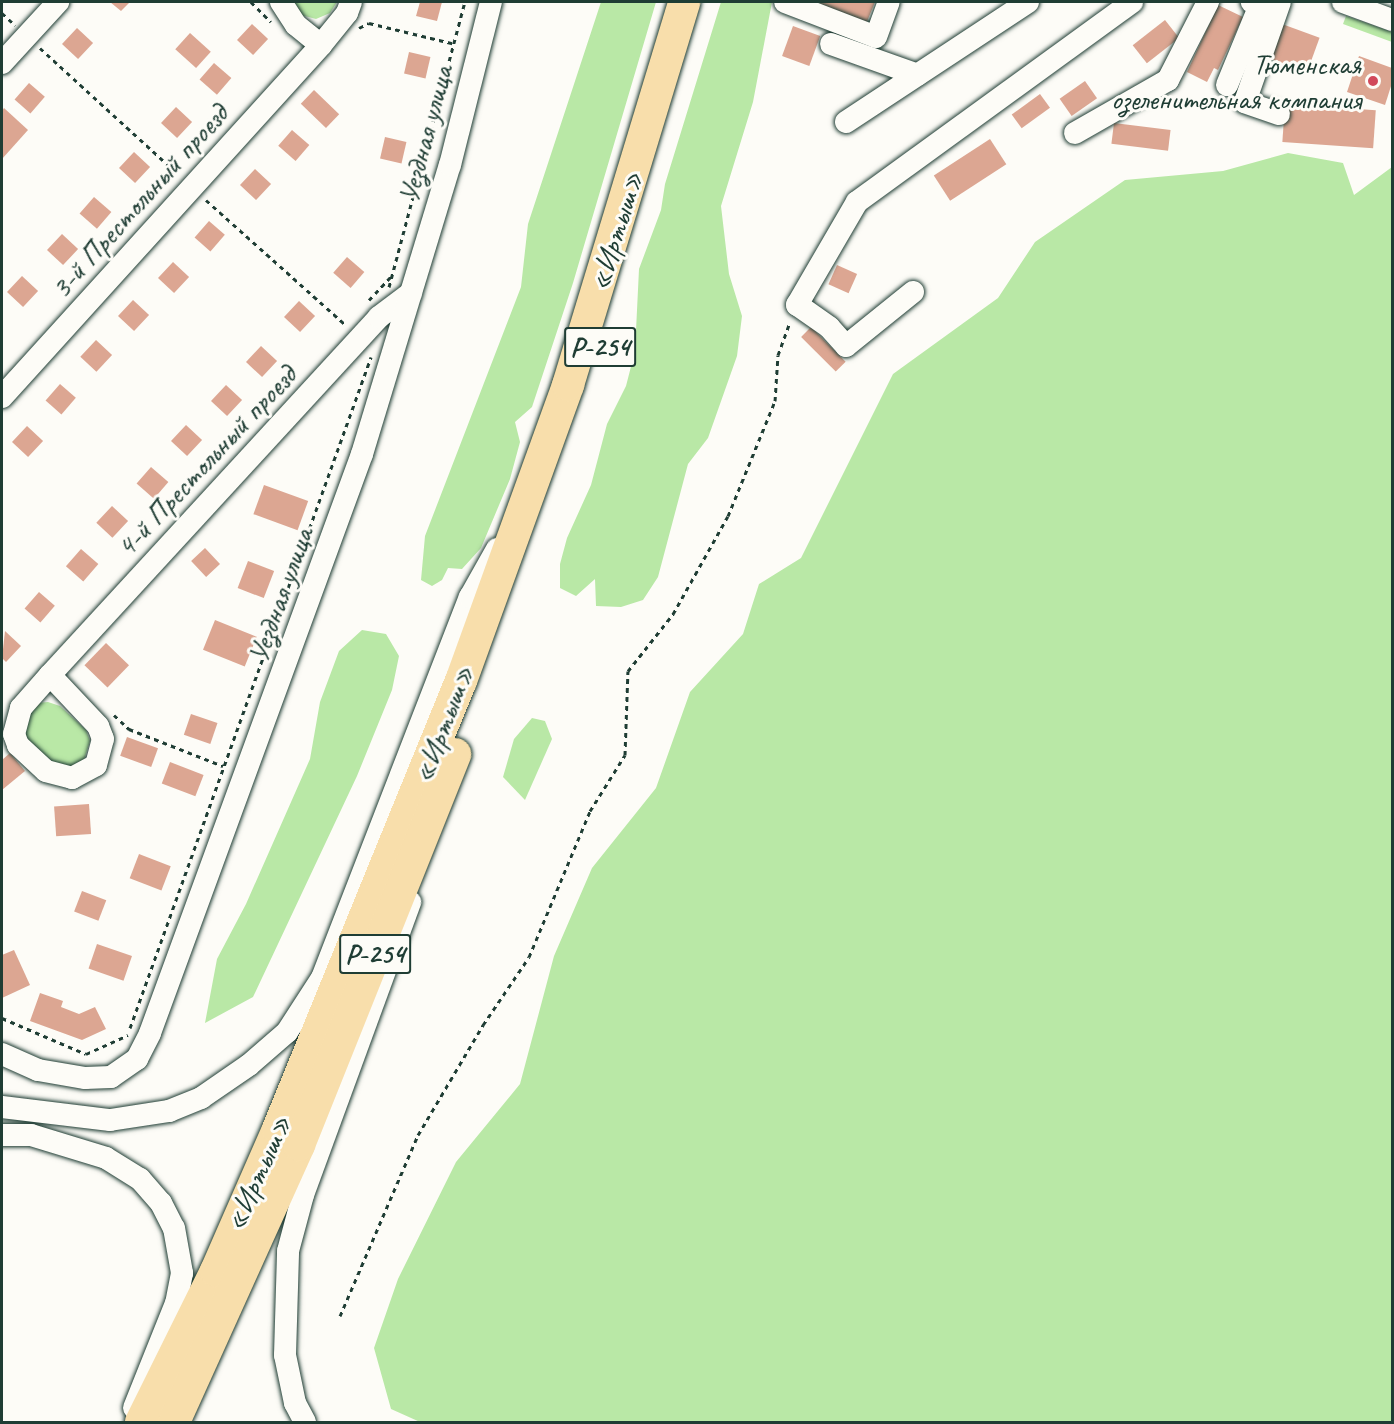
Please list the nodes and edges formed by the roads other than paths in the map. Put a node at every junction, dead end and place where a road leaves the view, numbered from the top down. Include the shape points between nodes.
1 (58, 2) edge
2 (281, 2) edge
3 (351, 2) edge
4 (491, 2) edge
5 (684, 2) edge
6 (704, 2) edge
7 (785, 2) edge
8 (889, 2) edge
9 (1028, 2) edge
10 (1132, 2) edge
11 (1208, 2) edge
12 (1252, 2) edge
13 (1280, 2) edge
14 (1343, 2) edge
15 (1392, 20) edge
16 (831, 44) dead end
17 (321, 45) junction
18 (2, 63) edge
19 (918, 75) junction
20 (1227, 85) dead end
21 (1278, 114) dead end
22 (846, 122) dead end
23 (1075, 133) dead end
24 (913, 292) dead end
25 (411, 293) junction
26 (2, 397) edge
27 (528, 496) junction
28 (50, 675) junction
29 (429, 823) junction
30 (2, 1054) edge
31 (2, 1107) edge
32 (2, 1135) edge
33 (129, 1422) edge
34 (141, 1422) edge
35 (174, 1422) edge
36 (305, 1422) edge

1 - 18 street
2 - 17 street via 296,25
3 - 17 street, 3-й Престольный проезд via 347,13
4 - 25 street, Уездная улица via 450,165
5 - 27 highway, «Иртыш» / Р-254 via 582,341
6 - 29 highway, «Иртыш» / Р-254 via 586,393
7 - 8 street via 876,37
9 - 19 street
10 - 24 street via 857,202 797,305 829,327 846,346
11 - 23 street via 1168,80
12 - 20 street via 1260,5
13 - 21 street via 1245,102
14 - 15 street
16 - 19 street
17 - 26 street, 3-й Престольный проезд via 183,179
19 - 22 street
25 - 28 street, 4-й Престольный проезд via 379,317
25 - 30 street, Уездная улица via 396,352 321,573 137,1059 111,1077 85,1078 38,1070
27 - 31 street via 470,597 322,978 286,1032 249,1065 201,1098 169,1111 110,1120
27 - 34 highway, «Иртыш» / Р-254 via 461,681 345,969 216,1271
28 - 28 street, 4-й Престольный проезд via 21,708 14,734 18,745 46,771 72,778 96,765 103,739 92,719
29 - 35 highway, «Иртыш» / Р-254 via 299,1145
29 - 36 street via 399,940 303,1195 288,1251 285,1355 296,1403
32 - 33 street via 31,1135 106,1158 140,1179 161,1203 174,1228 182,1273 176,1303

